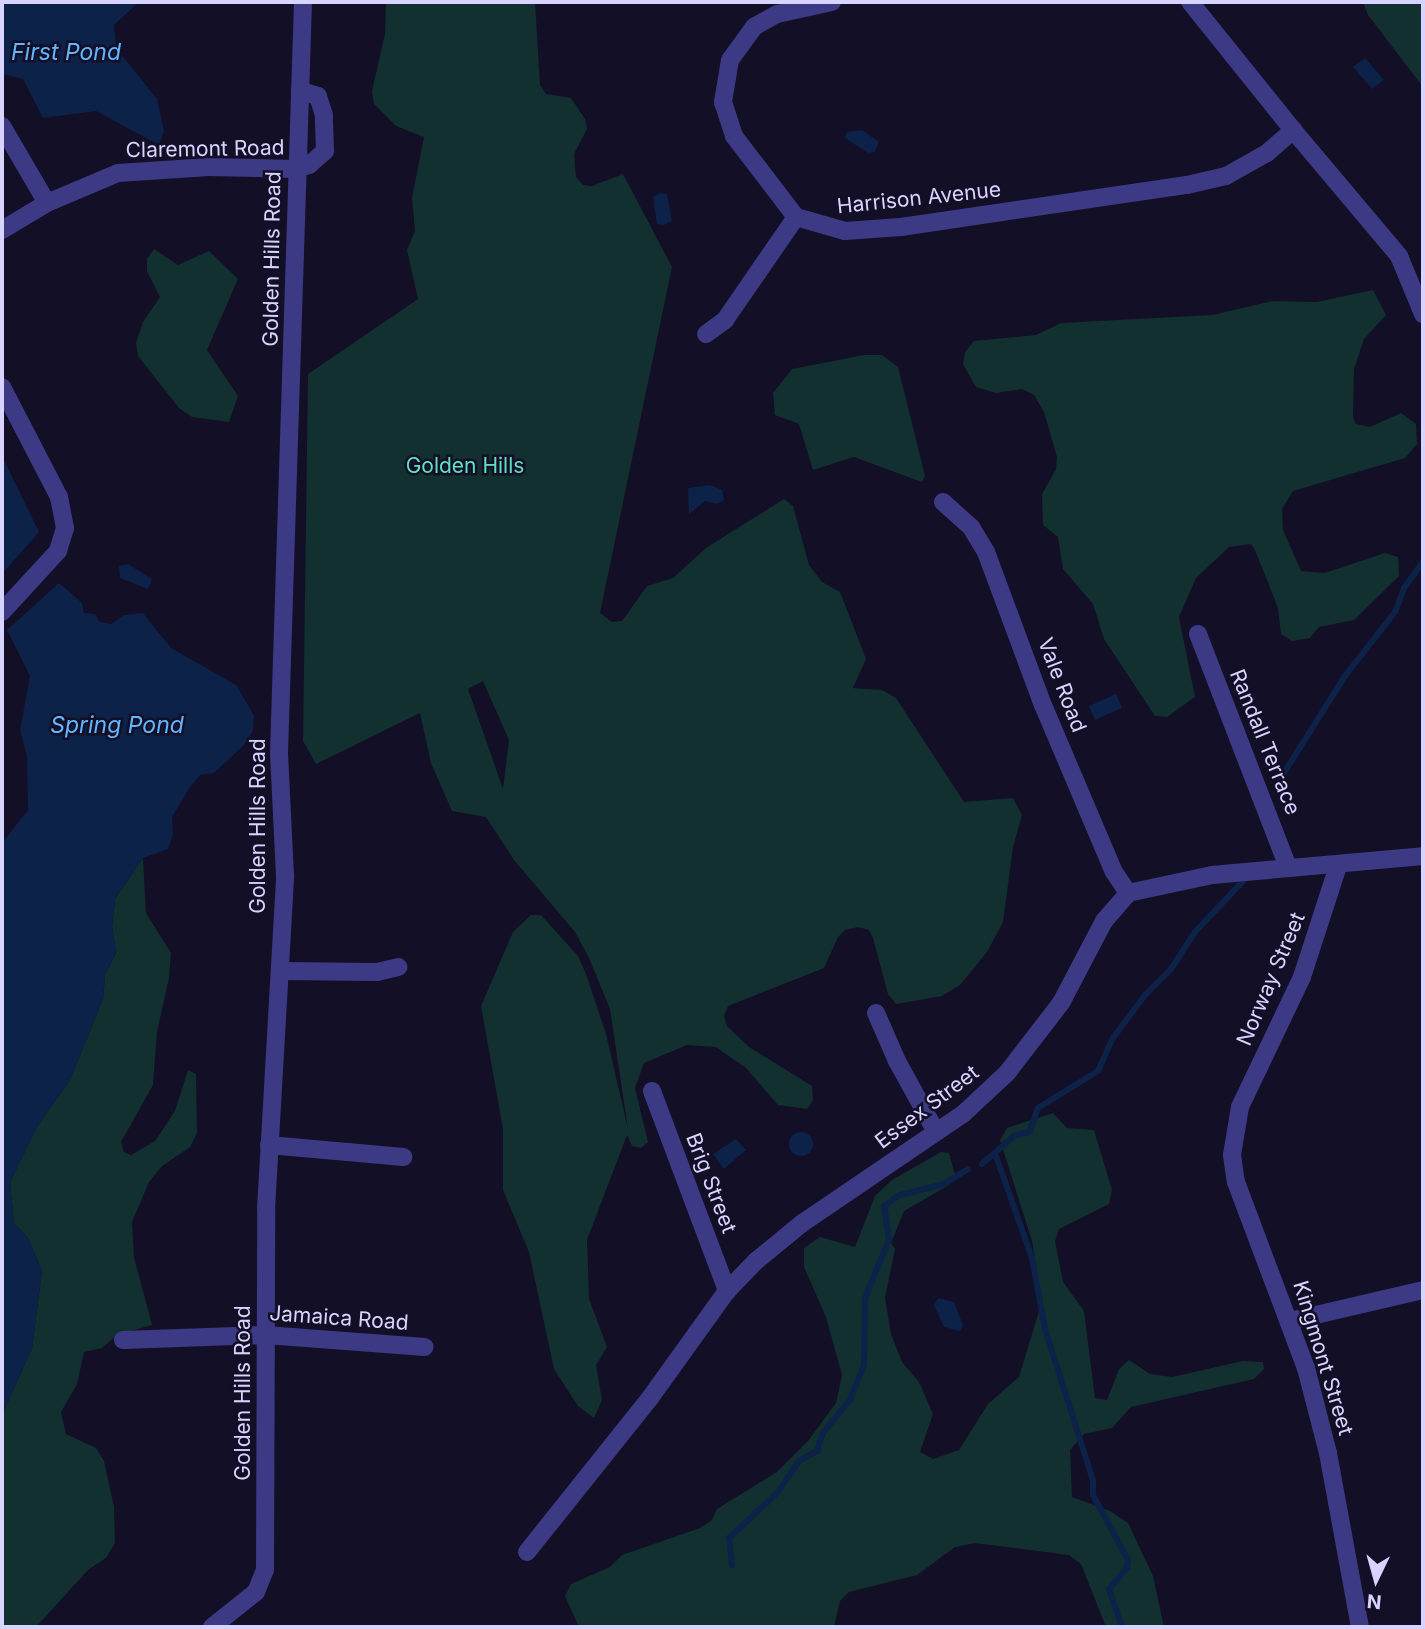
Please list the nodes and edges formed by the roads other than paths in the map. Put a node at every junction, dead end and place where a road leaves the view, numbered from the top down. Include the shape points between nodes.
1 (303, 2) edge
2 (832, 2) edge
3 (1189, 2) edge
4 (300, 91) junction
5 (2, 126) edge
6 (1293, 130) junction
7 (296, 169) junction
8 (47, 204) junction
9 (796, 217) junction
10 (2, 230) edge
11 (1423, 314) edge
12 (706, 334) dead end
13 (2, 387) edge
14 (943, 502) dead end
15 (2, 612) edge
16 (1198, 634) dead end
17 (1423, 856) edge
18 (1338, 866) junction
19 (1287, 867) junction
20 (1128, 893) junction
21 (398, 967) dead end
22 (281, 971) junction
23 (876, 1013) dead end
24 (652, 1091) dead end
25 (1240, 1107) joint
26 (936, 1132) junction
27 (269, 1146) junction
28 (403, 1157) dead end
29 (1423, 1290) edge
30 (727, 1291) junction
31 (1290, 1321) junction
32 (266, 1335) junction
33 (123, 1340) dead end
34 (425, 1347) dead end
35 (527, 1552) dead end
36 (212, 1627) edge
37 (1360, 1627) edge

1 - 4 street, Golden Hills Road
2 - 9 street via 777,15 754,27 734,52 724,82 724,112 734,136
3 - 6 street
4 - 7 street, Golden Hills Road
4 - 7 street via 320,99 325,151
5 - 8 street
6 - 9 street, Harrison Avenue via 1237,171 1187,185 859,231 830,230
6 - 11 street via 1399,256
7 - 8 street, Claremont Road via 131,171
7 - 22 street, Golden Hills Road via 279,753 285,852
8 - 10 street, Claremont Road
9 - 12 street via 725,320
13 - 15 street via 61,503 65,528 58,551
14 - 20 street, Vale Road via 971,527 986,552 1043,705 1114,873
16 - 19 street, Randall Terrace
17 - 18 street
18 - 19 street
18 - 25 street, Norway Street via 1301,977
19 - 20 street via 1179,879
20 - 26 street, Essex Street via 1104,921 1071,987 1029,1047 978,1102
21 - 22 street via 377,972
22 - 27 street, Golden Hills Road
23 - 26 street via 900,1069
24 - 30 street, Brig Street
25 - 31 street, Kingmont Street via 1231,1146 1234,1174
26 - 30 street, Essex Street via 802,1224
27 - 28 street
27 - 32 street, Golden Hills Road
29 - 31 street
30 - 35 street, Essex Street via 650,1398
31 - 37 street, Kingmont Street via 1328,1453
32 - 33 street, Jamaica Road
32 - 34 street, Jamaica Road
32 - 36 street, Golden Hills Road via 264,1576 256,1592

